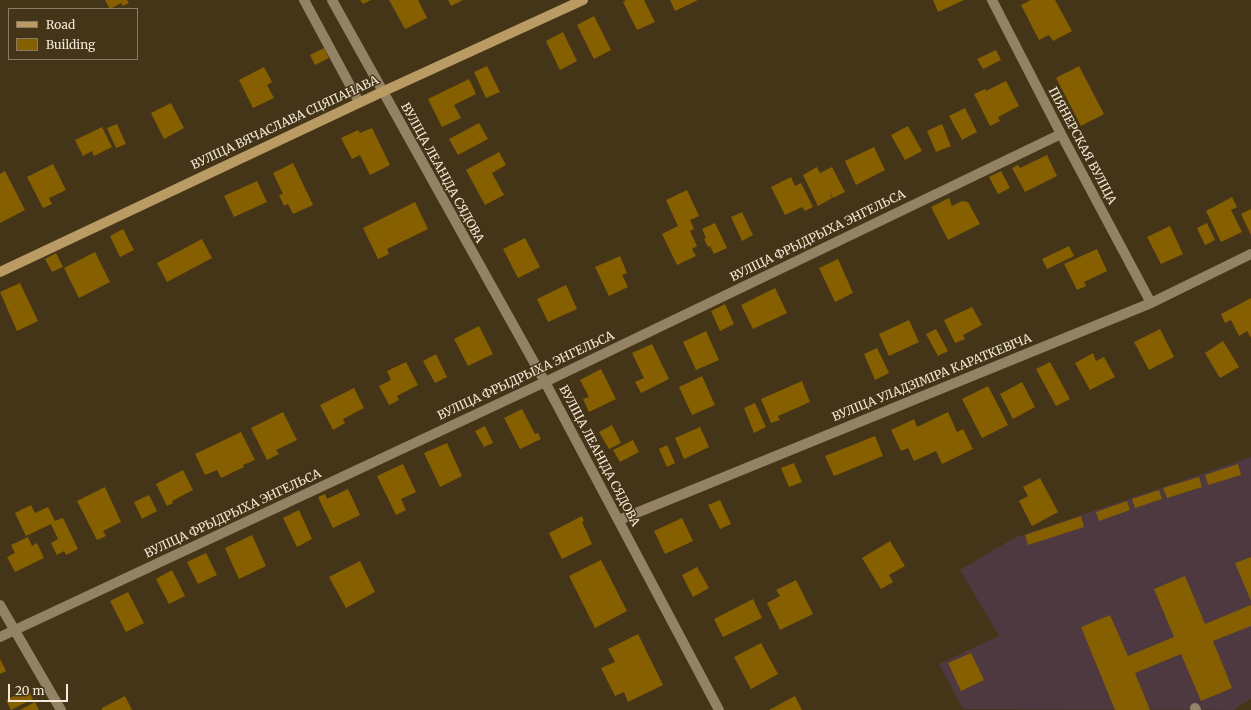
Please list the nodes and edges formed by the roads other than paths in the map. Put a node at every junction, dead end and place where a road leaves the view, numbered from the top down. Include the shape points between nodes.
1 (304, 0) edge
2 (332, 0) edge
3 (583, 0) edge
4 (992, 0) edge
5 (382, 92) junction
6 (359, 102) junction
7 (1061, 134) junction
8 (1251, 254) edge
9 (0, 272) edge
10 (1151, 303) junction
11 (544, 382) junction
12 (619, 520) junction
13 (0, 604) edge
14 (14, 630) junction
15 (0, 637) edge
16 (61, 710) edge
17 (719, 710) edge

1 - 6 street
2 - 5 street, ВУЛІЦА ЛЕАНІДА СЯДОВА
3 - 5 main road, ВУЛІЦА ВЯЧАСЛАВА СЦЯПАНАВА
4 - 7 street, ПІЯНЕРСКАЯ ВУЛІЦА
5 - 6 main road, ВУЛІЦА ВЯЧАСЛАВА СЦЯПАНАВА
5 - 11 street, ВУЛІЦА ЛЕАНІДА СЯДОВА
6 - 9 main road, ВУЛІЦА ВЯЧАСЛАВА СЦЯПАНАВА
7 - 10 street, ПІЯНЕРСКАЯ ВУЛІЦА
7 - 11 street, ВУЛІЦА ФРЫДРЫХА ЭНГЕЛЬСА
8 - 10 street, ВУЛІЦА УЛАДЗІМІРА КАРАТКЕВІЧА
10 - 12 street, ВУЛІЦА УЛАДЗІМІРА КАРАТКЕВІЧА
11 - 12 street, ВУЛІЦА ЛЕАНІДА СЯДОВА
11 - 14 street, ВУЛІЦА ФРЫДРЫХА ЭНГЕЛЬСА
12 - 17 street, ВУЛІЦА ЛЕАНІДА СЯДОВА
13 - 14 street
14 - 15 street, ВУЛІЦА ФРЫДРЫХА ЭНГЕЛЬСА
14 - 16 street

